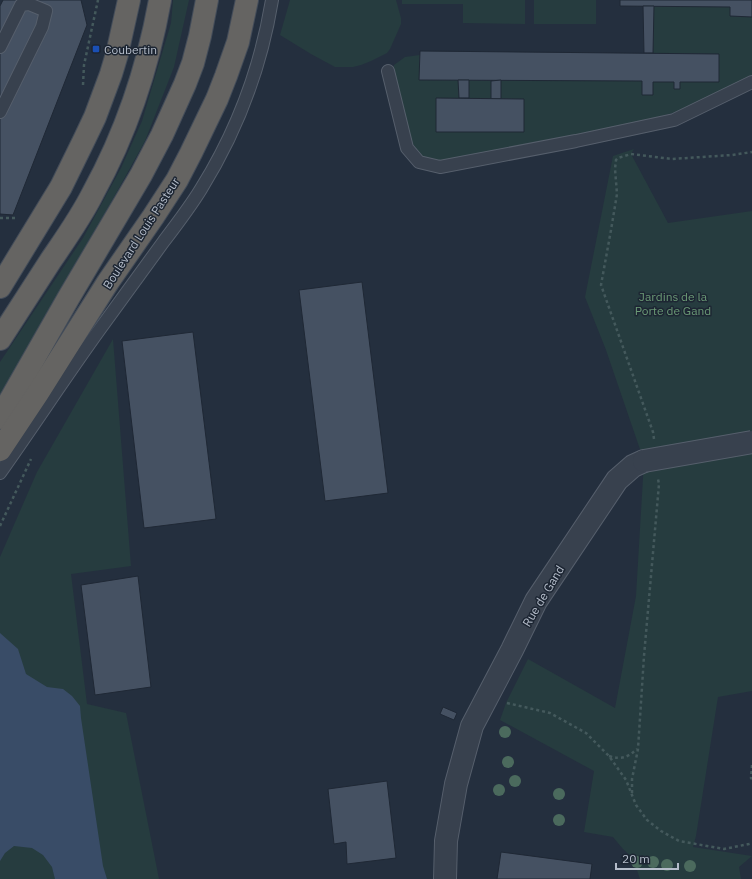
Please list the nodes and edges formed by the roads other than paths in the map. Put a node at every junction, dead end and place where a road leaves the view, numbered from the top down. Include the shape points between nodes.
1 (129, 0) edge
2 (160, 0) edge
3 (207, 0) edge
4 (247, 0) edge
5 (272, 1) edge
6 (0, 47) edge
7 (388, 71) dead end
8 (752, 82) edge
9 (0, 112) edge
10 (0, 287) edge
11 (0, 339) edge
12 (0, 418) edge
13 (752, 442) edge
14 (0, 450) edge
15 (0, 473) edge
16 (444, 876) edge

1 - 10 highway via 113,68 85,138 62,187
2 - 11 highway via 135,99 102,177
3 - 12 highway via 191,68 162,135
4 - 14 highway, Boulevard Louis Pasteur via 238,42 226,76 191,153
5 - 15 lane via 250,89 211,172 192,203
6 - 9 lane via 21,6 29,4 46,11 42,27
7 - 8 lane via 407,148 419,162 440,167 674,120
13 - 16 street, Rue de Gand, bridge via 651,469 633,466 617,480 536,601 472,726 456,784 446,841

